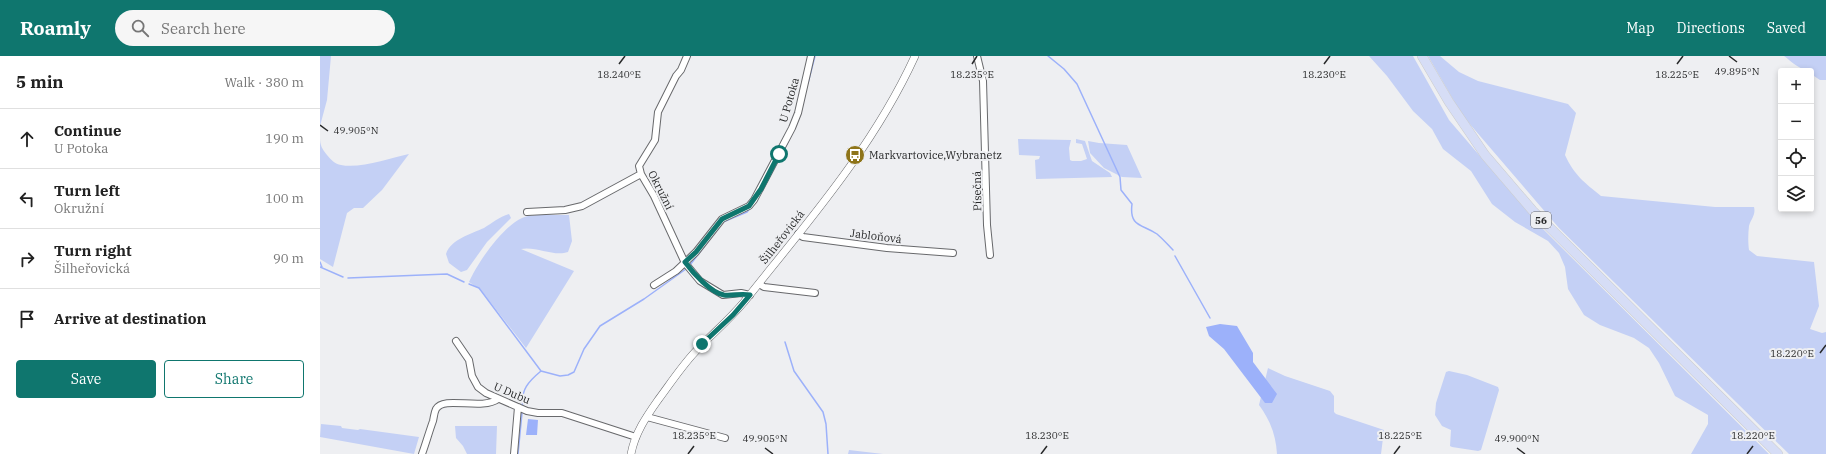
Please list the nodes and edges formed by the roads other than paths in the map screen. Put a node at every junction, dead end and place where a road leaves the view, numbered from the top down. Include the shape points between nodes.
1 (687, 56) edge
2 (811, 56) edge
3 (915, 56) edge
4 (977, 56) edge
5 (1422, 56) edge
6 (641, 174) junction
7 (527, 212) dead end
8 (798, 234) junction
9 (953, 253) dead end
10 (990, 255) dead end
11 (685, 262) junction
12 (759, 284) junction
13 (654, 285) dead end
14 (814, 293) dead end
15 (750, 295) junction
16 (456, 341) dead end
17 (498, 399) junction
18 (518, 407) junction
19 (646, 417) junction
20 (636, 437) junction
21 (725, 438) dead end
22 (422, 454) edge
23 (514, 454) edge
24 (631, 454) edge
25 (1778, 454) edge

1 - 6 street, Okružní via 658,112 655,140 639,166
2 - 11 street, U Potoka via 798,113 758,194 749,206 722,219
3 - 8 street, Šilheřovická via 895,98 859,155
4 - 10 street, Písečná via 983,81
5 - 25 main road, 56 via 1468,130 1506,181 1552,232
6 - 7 street via 582,206 565,210
6 - 11 street, Okružní
8 - 9 street, Jabloňová via 803,237 880,247
8 - 12 street, Šilheřovická
11 - 13 street, U Potoka
11 - 15 street, Okružní via 700,281 723,295
12 - 14 street via 764,287
12 - 15 street, Šilheřovická
15 - 19 street, Šilheřovická via 686,362
16 - 17 street, U Dubu via 469,360 472,376 478,387
17 - 18 street, U Dubu
17 - 22 street via 486,404 442,404 434,414
18 - 20 street, U Dubu via 538,413 562,413
18 - 23 street
19 - 20 street, Šilheřovická
19 - 21 street
20 - 24 street, Šilheřovická

